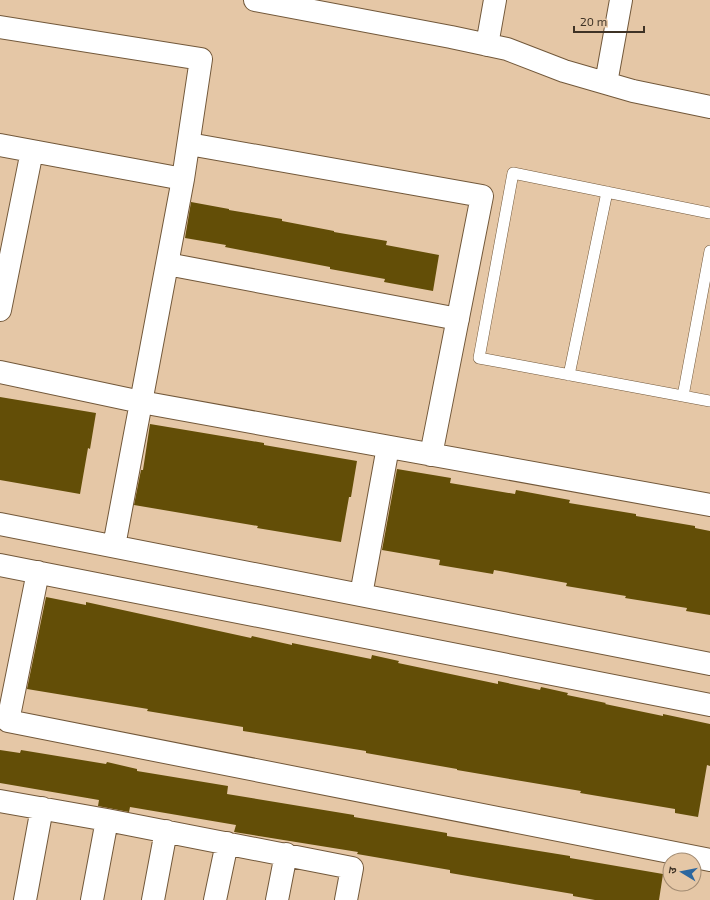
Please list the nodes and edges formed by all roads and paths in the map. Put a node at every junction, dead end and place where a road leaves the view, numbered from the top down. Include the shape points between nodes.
1 (255, 0) edge
2 (495, 0) edge
3 (621, 0) edge
4 (0, 27) edge
5 (487, 45) junction
6 (606, 83) junction
7 (710, 107) edge
8 (189, 144) junction
9 (0, 145) edge
10 (32, 151) junction
11 (183, 179) junction
12 (607, 192) junction
13 (710, 213) edge
14 (710, 250) edge
15 (168, 264) junction
16 (0, 310) edge
17 (458, 319) junction
18 (0, 372) edge
19 (569, 375) junction
20 (683, 396) junction
21 (710, 401) edge
22 (142, 402) junction
23 (388, 447) junction
24 (431, 455) junction
25 (710, 505) edge
26 (0, 524) edge
27 (114, 546) junction
28 (0, 565) edge
29 (38, 572) junction
30 (361, 595) junction
31 (710, 664) edge
32 (710, 692) edge
33 (687, 701) junction
34 (710, 705) edge
35 (0, 801) edge
36 (42, 808) junction
37 (107, 820) junction
38 (166, 831) junction
39 (227, 842) junction
40 (286, 854) junction
41 (710, 860) edge
42 (25, 900) edge
43 (92, 900) edge
44 (153, 900) edge
45 (215, 900) edge
46 (277, 900) edge
47 (346, 900) edge

1 - 5 street
2 - 5 street
3 - 6 street
4 - 8 street via 201,59
5 - 6 street
6 - 7 street
8 - 11 street
8 - 17 street via 482,196
9 - 10 street
10 - 11 street
10 - 16 street
11 - 15 street
12 - 13 lane
12 - 19 lane
12 - 19 lane via 514,172 479,358
14 - 20 lane
15 - 17 street
15 - 22 street
17 - 24 street
18 - 22 street
19 - 20 lane
20 - 21 lane
22 - 23 street
22 - 27 street
23 - 24 street
23 - 30 street
24 - 25 street
26 - 27 street
27 - 30 street
28 - 29 street
29 - 33 street
29 - 41 street via 8,721
30 - 31 street
32 - 33 street
33 - 34 street
35 - 36 street
36 - 37 street
36 - 42 street
37 - 38 street
37 - 43 street
38 - 39 street
38 - 44 street
39 - 40 street
39 - 45 street
40 - 46 street
40 - 47 street via 352,868

